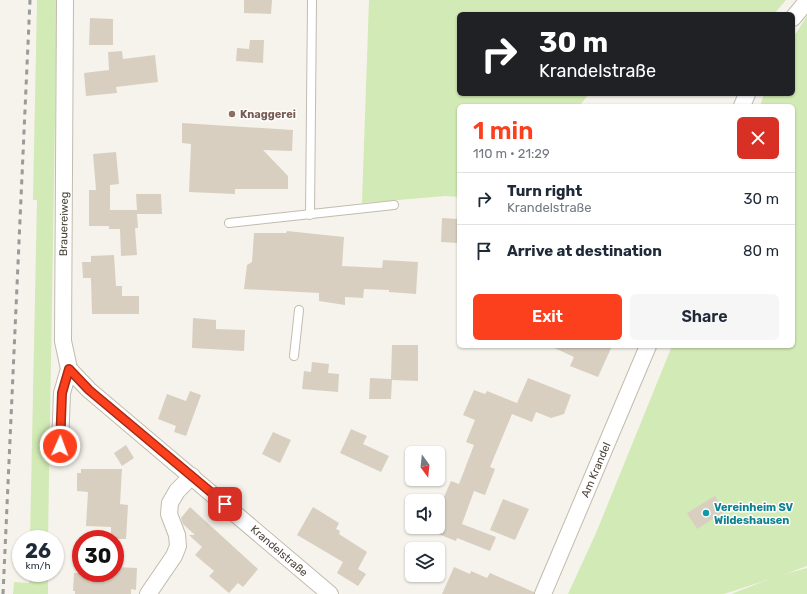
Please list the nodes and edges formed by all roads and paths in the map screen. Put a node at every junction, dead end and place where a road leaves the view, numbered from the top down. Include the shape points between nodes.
1 (65, 0) edge
2 (312, 0) edge
3 (807, 1) edge
4 (795, 16) edge
5 (394, 205) dead end
6 (310, 215) junction
7 (229, 223) dead end
8 (299, 310) dead end
9 (647, 348) edge
10 (294, 356) dead end
11 (69, 369) junction
12 (60, 446) dead end
13 (192, 476) junction
14 (148, 594) edge
15 (330, 594) edge
16 (543, 594) edge

1 - 11 street, Brauereiweg via 63,341
2 - 6 lane
3 - 4 street
5 - 6 lane
6 - 7 lane
8 - 10 lane
9 - 16 street, Am Krandel
11 - 12 street, Brauereiweg via 62,393
11 - 13 street, Krandelstraße via 89,390
13 - 14 street via 177,491 170,503 168,514 177,535 178,546
13 - 15 street, Krandelstraße

